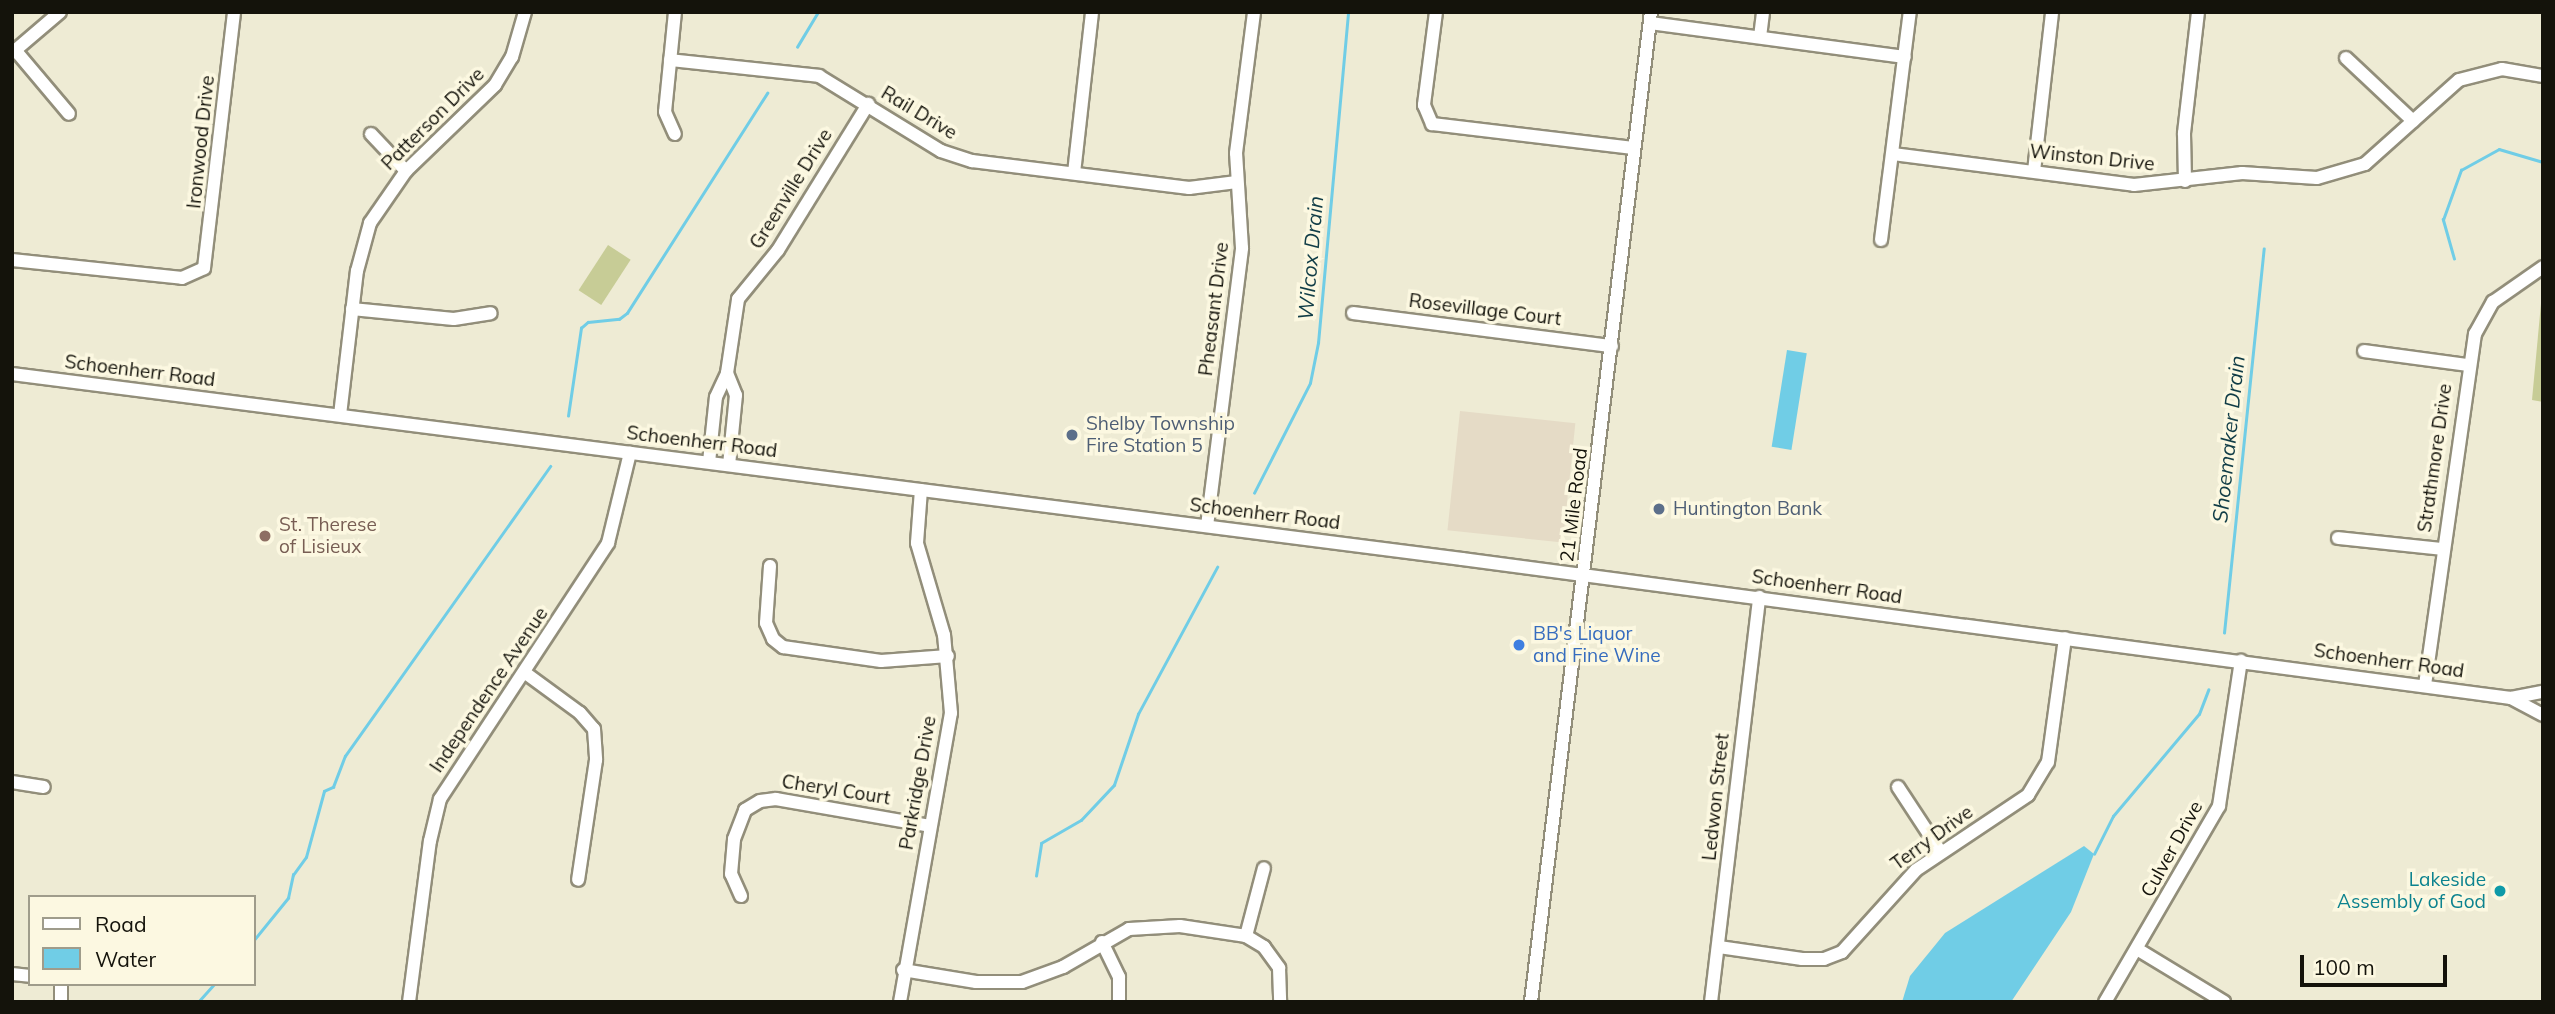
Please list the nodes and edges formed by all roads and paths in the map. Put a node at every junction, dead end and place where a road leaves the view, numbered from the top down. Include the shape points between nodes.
1 (60, 12) edge
2 (234, 12) edge
3 (525, 12) edge
4 (675, 12) edge
5 (1092, 12) edge
6 (1254, 12) edge
7 (1436, 12) edge
8 (1763, 12) edge
9 (1910, 12) edge
10 (2052, 12) edge
11 (2198, 12) edge
12 (1650, 18) edge
13 (1760, 37) junction
14 (14, 52) edge
15 (1905, 57) junction
16 (2346, 58) dead end
17 (670, 60) junction
18 (2543, 76) edge
19 (868, 104) junction
20 (69, 114) dead end
21 (2413, 121) junction
22 (371, 134) dead end
23 (675, 134) dead end
24 (1634, 148) junction
25 (1893, 154) junction
26 (405, 171) junction
27 (2034, 172) junction
28 (1074, 173) junction
29 (2185, 181) junction
30 (1237, 182) junction
31 (1881, 240) dead end
32 (12, 260) edge
33 (2543, 267) edge
34 (352, 309) junction
35 (491, 313) dead end
36 (1353, 313) dead end
37 (1612, 346) junction
38 (2364, 351) dead end
39 (2468, 365) junction
40 (727, 373) junction
41 (12, 374) edge
42 (340, 415) junction
43 (630, 453) junction
44 (709, 462) junction
45 (729, 465) junction
46 (921, 490) junction
47 (1207, 526) junction
48 (2338, 538) dead end
49 (2442, 549) junction
50 (770, 566) dead end
51 (1585, 575) junction
52 (1759, 597) junction
53 (2065, 638) junction
54 (948, 656) junction
55 (2241, 661) junction
56 (524, 672) junction
57 (2425, 685) junction
58 (2543, 692) edge
59 (2511, 698) junction
60 (2543, 715) edge
61 (12, 782) edge
62 (44, 787) dead end
63 (1898, 788) dead end
64 (930, 826) junction
65 (1940, 851) junction
66 (1264, 868) dead end
67 (578, 880) dead end
68 (741, 896) dead end
69 (1246, 936) junction
70 (1102, 942) junction
71 (1719, 947) junction
72 (2137, 949) junction
73 (903, 970) junction
74 (1284, 1001) edge
75 (409, 1002) edge
76 (900, 1002) edge
77 (1119, 1002) edge
78 (1531, 1002) edge
79 (1711, 1002) edge
80 (2105, 1002) edge
81 (2224, 1002) edge

1 - 14 street
2 - 32 street, Ironwood Drive via 208,258 199,274 182,278
3 - 26 street, Patterson Drive via 512,57 495,85
4 - 17 street
5 - 28 street
6 - 30 street, Pheasant Drive
7 - 24 street via 1424,105 1428,120 1493,134
8 - 13 street
9 - 15 street
10 - 27 street
11 - 29 street via 2184,133
12 - 13 street
12 - 24 street, 21 Mile Road
13 - 15 street
14 - 20 street
15 - 25 street
16 - 21 street
17 - 19 street, Rail Drive via 806,73 828,80
17 - 23 street via 665,111
18 - 21 street, Winston Drive via 2502,69 2470,76 2445,90
19 - 28 street, Rail Drive via 954,156
19 - 40 street, Greenville Drive via 778,250 738,299
21 - 29 street, Winston Drive via 2365,163 2338,175 2304,178 2242,173
22 - 26 street
24 - 37 street, 21 Mile Road
25 - 27 street, Winston Drive
25 - 31 street
26 - 34 street, Patterson Drive via 366,232
27 - 29 street, Winston Drive via 2134,185
28 - 30 street, Rail Drive via 1189,188
30 - 47 street, Pheasant Drive via 1242,248
33 - 39 street, Strathmore Drive via 2511,285 2487,309
34 - 35 street via 454,319
34 - 42 street, Patterson Drive
36 - 37 street, Rosevillage Court
37 - 51 street, 21 Mile Road
38 - 39 street
39 - 49 street, Strathmore Drive
40 - 44 street, Greenville Drive via 716,397
40 - 45 street, Greenville Drive via 736,395
41 - 42 street, Schoenherr Road
42 - 43 street, Schoenherr Road
43 - 44 street, Schoenherr Road
43 - 56 street, Independence Avenue via 608,543
44 - 45 street, Schoenherr Road
45 - 46 street, Schoenherr Road
46 - 47 street, Schoenherr Road
46 - 54 street, Parkridge Drive via 918,552
47 - 51 street, Schoenherr Road
48 - 49 street
49 - 57 street, Strathmore Drive
50 - 54 street via 766,622 773,639 783,647 881,661
51 - 52 street, Schoenherr Road
51 - 78 street, 21 Mile Road
52 - 53 street, Schoenherr Road
52 - 71 street, Ledwon Street
53 - 55 street, Schoenherr Road
53 - 65 street, Terry Drive via 2042,778 2019,802
54 - 64 street, Parkridge Drive via 949,732
55 - 57 street, Schoenherr Road
55 - 72 street, Culver Drive via 2218,806
56 - 67 street via 580,713 594,729 596,760
56 - 75 street, Independence Avenue via 440,799 430,841
57 - 59 street, Schoenherr Road
58 - 59 street, Schoenherr Road
59 - 60 street, Schoenherr Road
61 - 62 street
63 - 65 street
64 - 68 street, Cheryl Court via 760,800 745,810 734,839 731,874
64 - 73 street, Parkridge Drive
65 - 71 street, Terry Drive via 1903,881 1850,946 1830,958 1802,960
66 - 69 street
69 - 70 street via 1155,925 1129,929
69 - 74 street via 1273,957
70 - 73 street via 1063,967 1022,982 976,982
70 - 77 street via 1119,977
71 - 79 street, Ledwon Street
72 - 80 street, Culver Drive
72 - 81 street
73 - 76 street, Parkridge Drive

